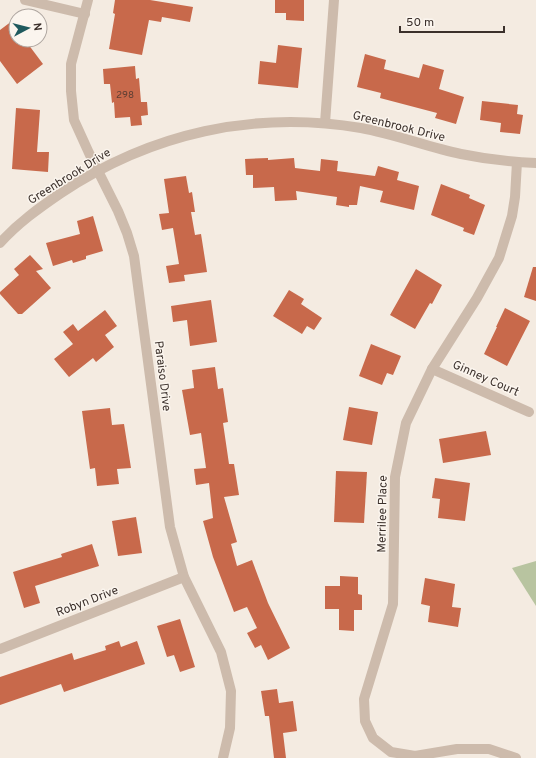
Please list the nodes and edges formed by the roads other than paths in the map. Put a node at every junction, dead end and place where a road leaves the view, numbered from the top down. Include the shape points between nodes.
1 (25, 0) edge
2 (88, 0) edge
3 (334, 0) edge
4 (85, 14) junction
5 (325, 123) junction
6 (517, 162) junction
7 (536, 163) edge
8 (98, 170) junction
9 (0, 243) edge
10 (432, 369) junction
11 (529, 412) dead end
12 (184, 577) junction
13 (0, 649) edge
14 (223, 758) edge
15 (516, 758) edge

1 - 4 street
2 - 4 street, Paraiso Drive
3 - 5 street
4 - 8 street, Paraiso Drive via 71,64 71,91 74,120
5 - 6 street, Greenbrook Drive via 362,128 461,154
5 - 8 street, Greenbrook Drive via 248,124 205,131 161,142
6 - 7 street, Greenbrook Drive
6 - 10 street, Merrilee Place via 512,216 499,258
8 - 9 street, Greenbrook Drive via 35,211
8 - 12 street, Paraiso Drive via 128,233 134,256 170,527
10 - 11 street, Ginney Court
10 - 15 street, Merrilee Place via 406,423 395,477 393,604 364,698 365,721 373,738 391,752 415,756 458,749 490,749
12 - 13 street, Robyn Drive
12 - 14 street, Paraiso Drive via 221,652 231,691 230,728

